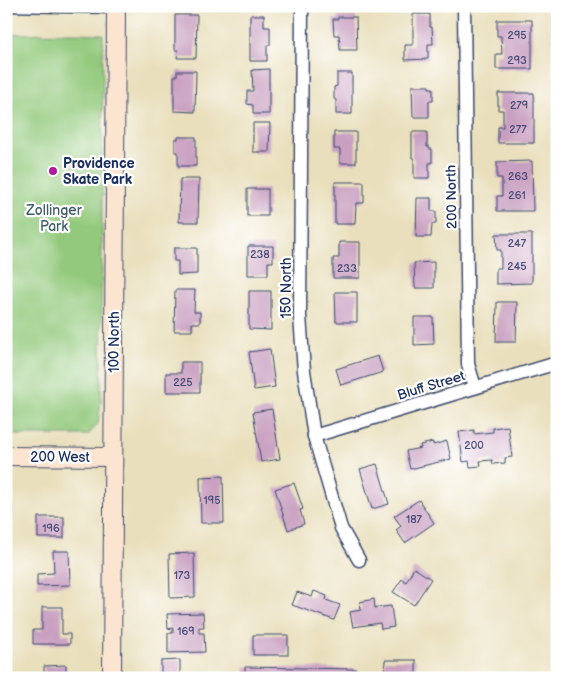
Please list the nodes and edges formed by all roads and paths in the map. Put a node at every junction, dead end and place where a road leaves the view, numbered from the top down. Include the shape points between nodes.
1 (302, 6) edge
2 (464, 6) edge
3 (6, 8) edge
4 (116, 8) edge
5 (557, 363) edge
6 (475, 387) junction
7 (314, 436) junction
8 (6, 456) edge
9 (113, 457) junction
10 (359, 560) dead end
11 (112, 678) edge

1 - 7 street, 150 North via 300,316
2 - 6 street, 200 North via 468,364
3 - 4 lane
4 - 9 street, 100 North
5 - 6 street, Bluff Street
6 - 7 street, Bluff Street
7 - 10 street, 150 North via 342,528
8 - 9 street, 200 West
9 - 11 street, 100 North

